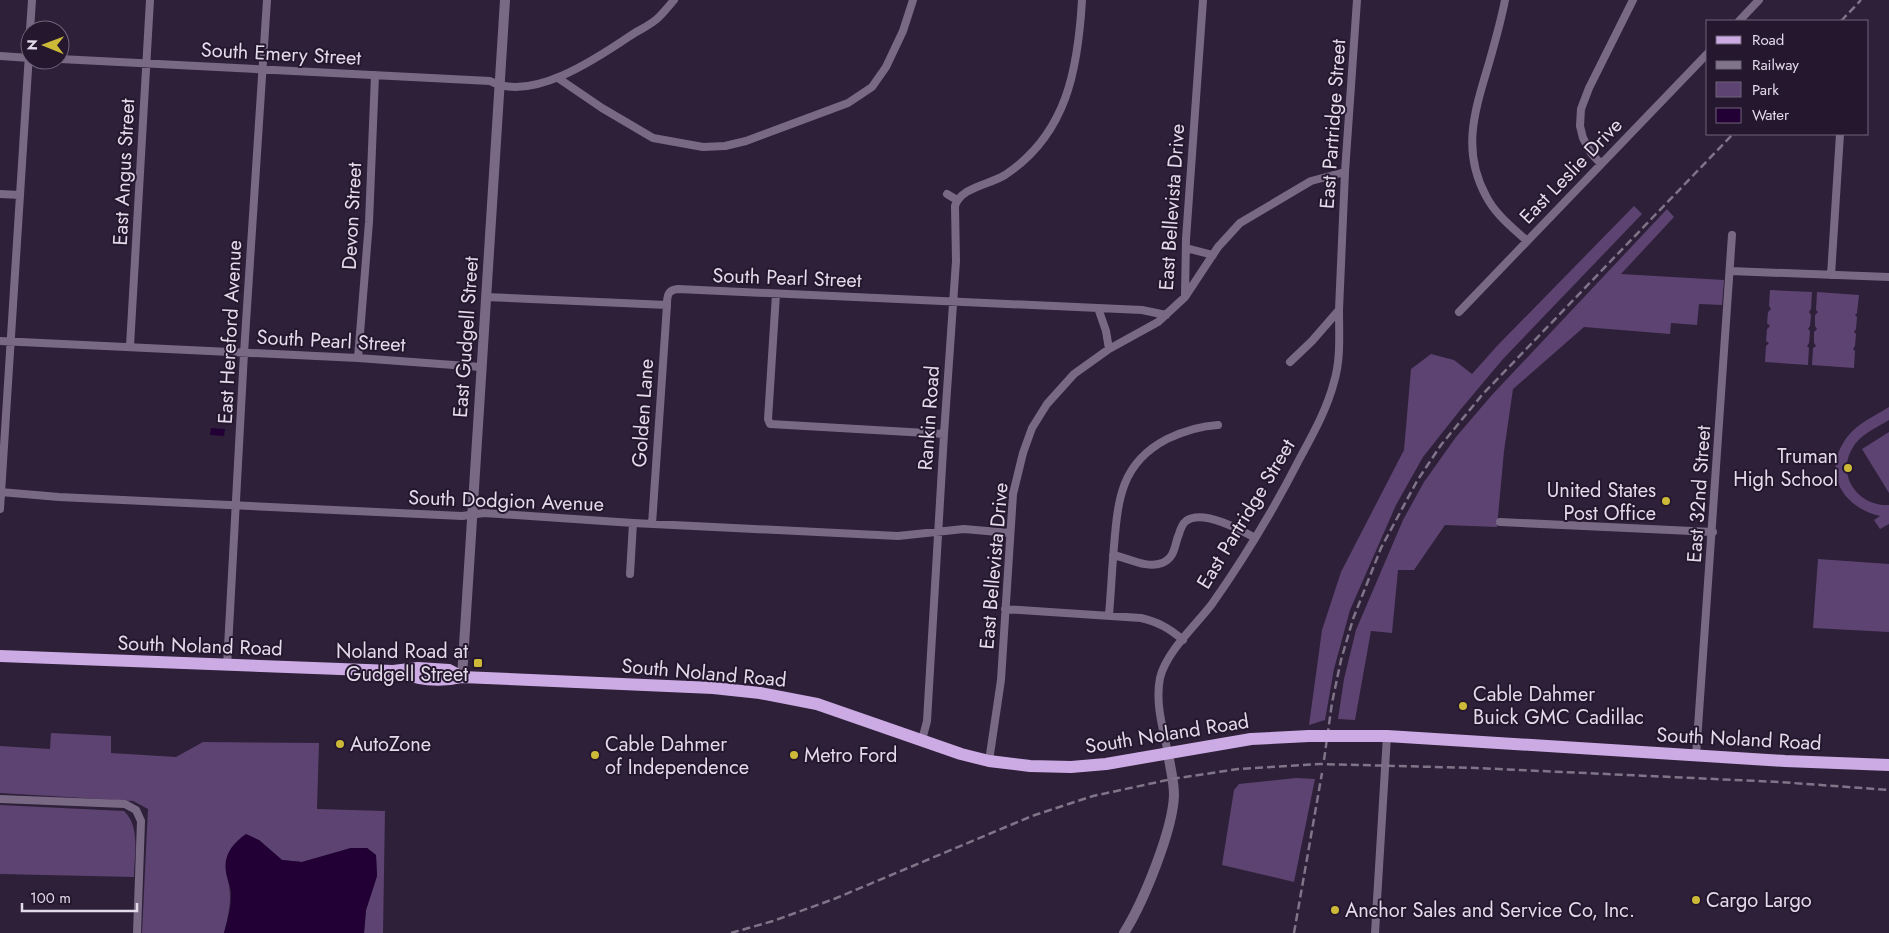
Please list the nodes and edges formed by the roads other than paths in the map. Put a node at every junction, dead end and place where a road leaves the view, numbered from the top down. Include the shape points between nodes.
1 (32, 0) edge
2 (150, 0) edge
3 (267, 0) edge
4 (505, 0) edge
5 (674, 0) edge
6 (913, 0) edge
7 (1082, 0) edge
8 (1202, 0) edge
9 (1357, 0) edge
10 (1505, 0) edge
11 (1633, 0) edge
12 (1760, 0) edge
13 (31, 20) edge
14 (1740, 20) edge
15 (1706, 55) edge
16 (0, 56) edge
17 (20, 57) edge
18 (70, 59) edge
19 (146, 63) junction
20 (29, 70) edge
21 (262, 70) junction
22 (375, 75) junction
23 (558, 78) junction
24 (499, 86) junction
25 (1840, 135) edge
26 (1601, 164) junction
27 (1345, 172) junction
28 (0, 194) edge
29 (947, 194) dead end
30 (20, 195) junction
31 (957, 200) junction
32 (1732, 235) dead end
33 (1527, 242) junction
34 (1186, 248) junction
35 (1213, 255) junction
36 (1730, 271) junction
37 (1830, 275) junction
38 (1889, 277) edge
39 (776, 294) junction
40 (486, 297) junction
41 (1184, 297) junction
42 (953, 300) junction
43 (667, 304) junction
44 (1098, 308) junction
45 (1339, 310) junction
46 (1458, 312) dead end
47 (1166, 315) junction
48 (0, 341) edge
49 (11, 341) junction
50 (130, 346) junction
51 (1109, 349) junction
52 (244, 353) junction
53 (358, 358) junction
54 (1290, 362) dead end
55 (481, 366) junction
56 (1218, 425) dead end
57 (944, 434) junction
58 (1, 492) edge
59 (236, 506) junction
60 (0, 509) edge
61 (471, 515) junction
62 (1500, 522) dead end
63 (633, 523) junction
64 (652, 524) junction
65 (1713, 532) junction
66 (938, 533) junction
67 (1010, 533) junction
68 (1255, 538) junction
69 (1113, 555) junction
70 (630, 574) dead end
71 (1005, 609) junction
72 (1109, 615) junction
73 (1183, 640) junction
74 (0, 656) edge
75 (227, 666) junction
76 (462, 677) junction
77 (1387, 736) junction
78 (922, 740) junction
79 (1168, 753) junction
80 (1696, 756) junction
81 (989, 761) junction
82 (1889, 765) edge
83 (0, 799) edge
84 (137, 933) edge
85 (1124, 933) edge
86 (1375, 933) edge

1 - 13 street
2 - 19 street, East Angus Street
3 - 21 street, East Hereford Avenue
4 - 24 street, East Gudgell Street
5 - 23 street, South Emery Street via 658,18 609,51
6 - 23 street via 903,31 886,67 872,87 848,103 739,143 703,147 653,138
7 - 31 street via 1069,89 1055,123 1030,156 1005,175 964,193
8 - 34 street, East Bellevista Drive
9 - 27 street, East Partridge Street
10 - 33 street via 1475,111 1472,146 1475,171 1486,196 1495,210
11 - 26 street via 1581,109 1583,138
12 - 14 street
15 - 26 street, East Leslie Drive
16 - 17 street
18 - 19 street, South Emery Street
19 - 21 street, South Emery Street
19 - 50 street, East Angus Street
20 - 30 street
21 - 22 street, South Emery Street
21 - 52 street, East Hereford Avenue
22 - 24 street, South Emery Street via 490,81
22 - 53 street, Devon Street
23 - 24 street, South Emery Street via 531,85
24 - 40 street, East Gudgell Street
25 - 37 street
26 - 33 street, East Leslie Drive
27 - 35 street via 1311,181 1254,213 1229,232
27 - 45 street, East Partridge Street
28 - 30 street
29 - 31 street
30 - 49 street
31 - 42 street, Rankin Road
32 - 36 street, East 32nd Street
33 - 46 street, East Leslie Drive
34 - 35 street
34 - 41 street, East Bellevista Drive
35 - 41 street
36 - 37 street
36 - 65 street, East 32nd Street
37 - 38 street
39 - 42 street, South Pearl Street
39 - 43 street, South Pearl Street via 673,290 668,294
39 - 57 street via 770,424
40 - 43 street
40 - 55 street, East Gudgell Street
41 - 47 street, East Bellevista Drive
42 - 44 street, South Pearl Street
42 - 57 street, Rankin Road
43 - 64 street, Golden Lane
44 - 47 street, South Pearl Street via 1142,310
44 - 51 street
45 - 54 street
45 - 68 street, East Partridge Street via 1335,381 1282,494
47 - 51 street, East Bellevista Drive
48 - 49 street, South Pearl Street
49 - 50 street, South Pearl Street
49 - 58 street
50 - 52 street, South Pearl Street
51 - 67 street, East Bellevista Drive via 1065,383 1032,428 1013,494
52 - 53 street, South Pearl Street
52 - 59 street, East Hereford Avenue
53 - 55 street, South Pearl Street
55 - 61 street, East Gudgell Street
56 - 69 street via 1191,428 1155,446 1131,470 1120,492
57 - 66 street, Rankin Road
58 - 59 street, South Dodgion Avenue
58 - 60 street
59 - 61 street, South Dodgion Avenue
59 - 75 street, East Hereford Avenue
61 - 63 street, South Dodgion Avenue via 484,513
61 - 76 street, East Gudgell Street
62 - 65 street
63 - 64 street, South Dodgion Avenue
63 - 70 street
64 - 66 street, South Dodgion Avenue via 898,536
65 - 80 street, East 32nd Street
66 - 67 street, South Dodgion Avenue via 964,530
66 - 78 street, Rankin Road via 927,721
67 - 71 street, East Bellevista Drive
68 - 69 street via 1216,521 1195,517 1186,521 1178,534 1174,552 1165,562 1147,564
68 - 73 street, East Partridge Street
69 - 72 street
71 - 72 street
71 - 81 street, East Bellevista Drive
72 - 73 street via 1157,622
73 - 79 street, East Partridge Street via 1160,677 1158,702
74 - 75 main road, South Noland Road
75 - 76 main road, South Noland Road via 398,671 418,668 449,670
76 - 78 main road, South Noland Road via 760,693 817,704
77 - 79 main road, South Noland Road, bridge via 1251,739
77 - 80 main road, South Noland Road
77 - 86 street
78 - 81 main road, South Noland Road
79 - 81 main road, South Noland Road via 1071,767
79 - 85 street via 1174,797 1171,811 1150,881
80 - 82 main road, South Noland Road
83 - 84 street via 125,804 136,810 141,821

